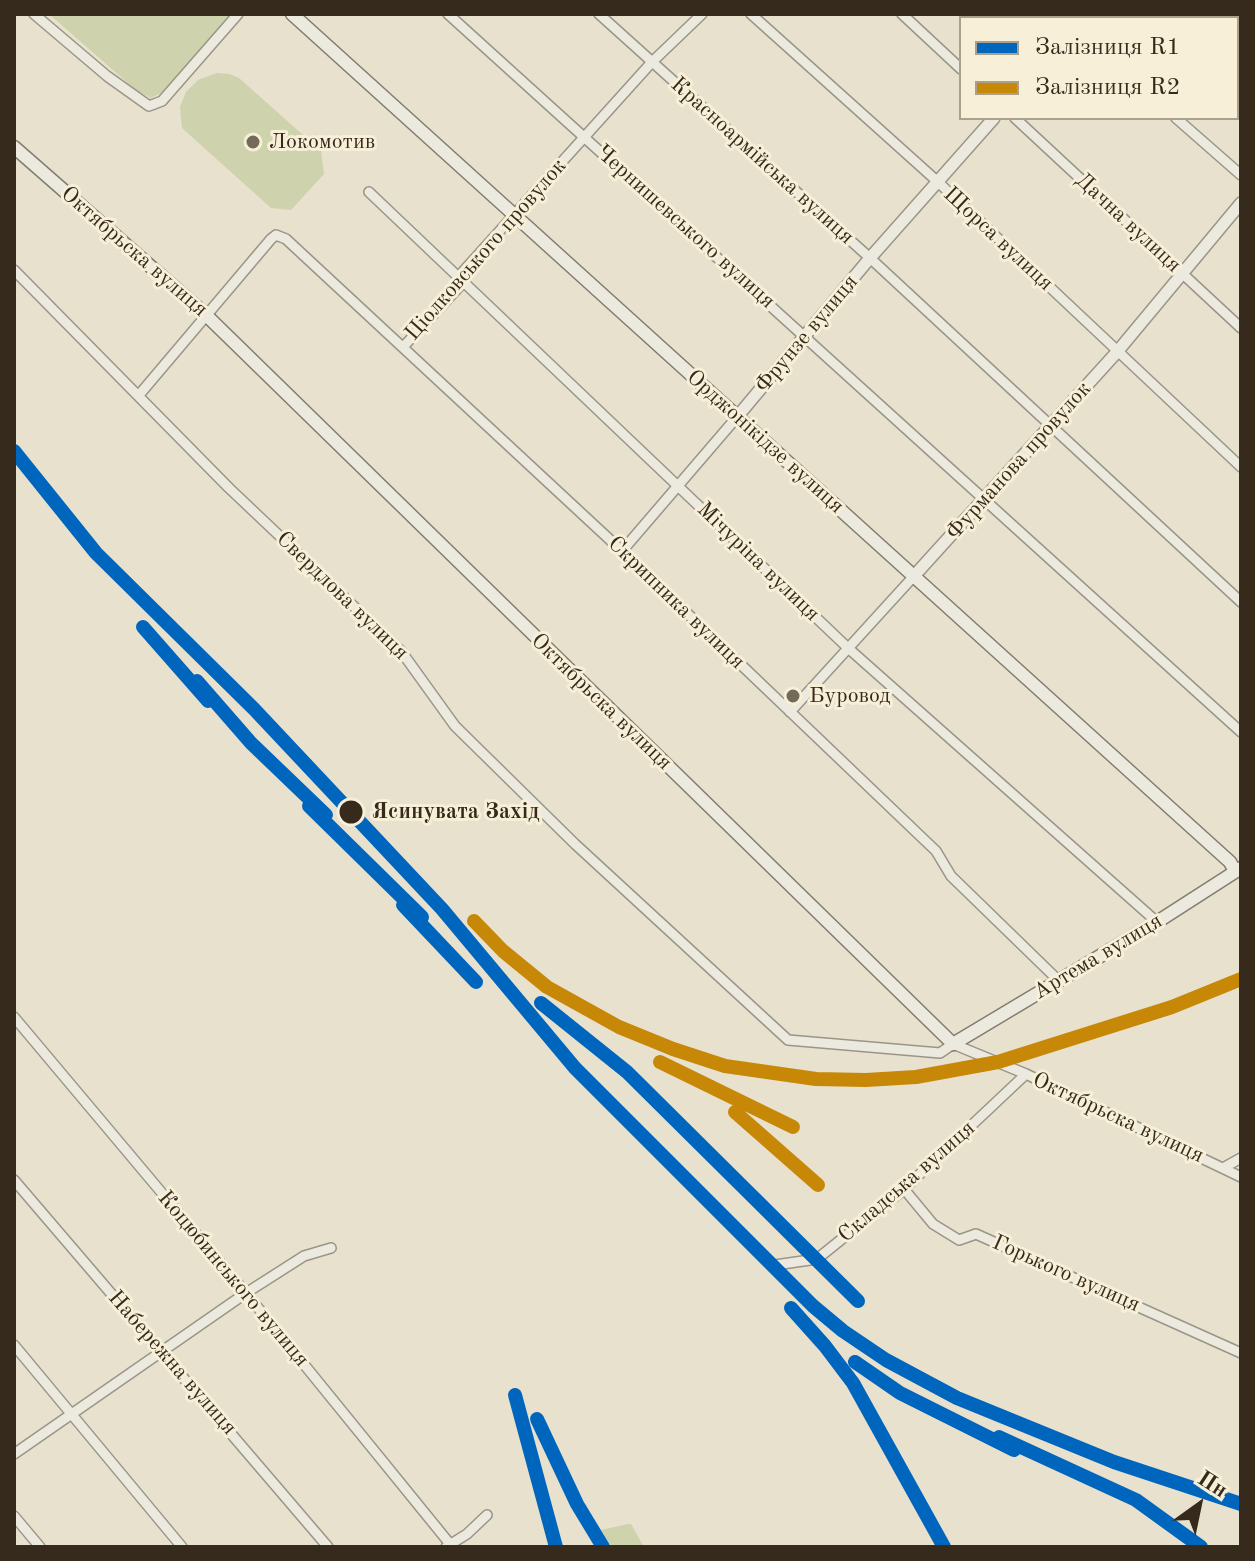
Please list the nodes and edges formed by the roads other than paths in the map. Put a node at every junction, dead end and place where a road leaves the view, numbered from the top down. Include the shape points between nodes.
1 (34, 14) edge
2 (238, 14) edge
3 (292, 14) edge
4 (448, 14) edge
5 (599, 14) edge
6 (702, 14) edge
7 (751, 14) edge
8 (902, 14) edge
9 (652, 62) junction
10 (959, 67) edge
11 (992, 120) edge
12 (1017, 120) edge
13 (1178, 120) edge
14 (584, 137) junction
15 (14, 147) edge
16 (1241, 175) edge
17 (938, 182) junction
18 (369, 192) dead end
19 (1241, 203) edge
20 (514, 215) junction
21 (870, 258) junction
22 (14, 270) edge
23 (1182, 273) junction
24 (459, 276) junction
25 (206, 315) junction
26 (1241, 328) edge
27 (807, 337) junction
28 (403, 347) junction
29 (1117, 352) junction
30 (139, 395) junction
31 (737, 417) junction
32 (1051, 426) junction
33 (1241, 467) edge
34 (679, 486) junction
35 (985, 498) junction
36 (622, 551) junction
37 (914, 576) junction
38 (1241, 602) edge
39 (848, 648) junction
40 (790, 712) junction
41 (1241, 732) edge
42 (1238, 869) edge
43 (1157, 922) junction
44 (1059, 981) junction
45 (14, 1017) edge
46 (953, 1044) junction
47 (1026, 1074) junction
48 (1241, 1158) edge
49 (1223, 1168) junction
50 (1241, 1177) edge
51 (14, 1180) edge
52 (904, 1189) junction
53 (331, 1248) dead end
54 (775, 1265) dead end
55 (246, 1293) junction
56 (14, 1345) edge
57 (163, 1352) junction
58 (1241, 1353) edge
59 (73, 1413) junction
60 (14, 1454) edge
61 (487, 1515) dead end
62 (14, 1516) edge
63 (448, 1546) edge
64 (40, 1547) edge
65 (182, 1547) edge
66 (328, 1547) edge

1 - 2 street via 140,102 153,106
3 - 20 main road, Орджонікідзе вулиця
4 - 14 street, Чернишевського вулиця
5 - 9 street, Красноармійська вулиця
6 - 9 street, Ціолковського провулок
7 - 17 street, Щорса вулиця
8 - 10 street
9 - 14 street, Ціолковського провулок
9 - 21 street, Красноармійська вулиця
11 - 17 street, Фрунзе вулиця
12 - 23 street, Дачна вулиця
13 - 16 street
14 - 20 street, Ціолковського провулок
14 - 27 street, Чернишевського вулиця
15 - 25 main road, Октябрьска вулиця
17 - 21 street, Фрунзе вулиця
17 - 29 street, Щорса вулиця
18 - 24 street, Мічуріна вулиця
19 - 23 street, Фурманова провулок
20 - 24 street, Ціолковського провулок
20 - 31 main road, Орджонікідзе вулиця
21 - 27 street, Фрунзе вулиця
21 - 32 street, Красноармійська вулиця
22 - 30 street, Свердлова вулиця
23 - 26 street, Дачна вулиця
23 - 29 street, Фурманова провулок
24 - 28 street, Ціолковського провулок via 460,286
24 - 34 street, Мічуріна вулиця
25 - 28 street, Скрипника вулиця via 276,235 291,242
25 - 30 street
25 - 46 main road, Октябрьска вулиця
27 - 31 street, Фрунзе вулиця
27 - 35 street, Чернишевського вулиця
28 - 36 street, Скрипника вулиця
29 - 32 street, Фурманова провулок
29 - 33 street, Щорса вулиця
30 - 46 street, Свердлова вулиця via 401,651 455,726 788,1040 940,1053
31 - 34 street, Фрунзе вулиця
31 - 37 main road, Орджонікідзе вулиця
32 - 35 street, Фурманова провулок
32 - 38 street, Красноармійська вулиця
34 - 36 street, Фрунзе вулиця
34 - 39 street, Мічуріна вулиця
35 - 37 street, Фурманова провулок
35 - 41 street, Чернишевського вулиця
36 - 40 street, Скрипника вулиця
37 - 39 street, Фурманова провулок
37 - 42 main road, Орджонікідзе вулиця
39 - 40 street, Фурманова провулок
39 - 43 street, Мічуріна вулиця
40 - 44 street, Скрипника вулиця via 936,851 951,876
42 - 43 main road, Артема вулиця
43 - 44 main road, Артема вулиця
44 - 46 main road, Артема вулиця
45 - 55 street, Коцюбинського вулиця
46 - 47 street, Октябрьска вулиця
47 - 49 street, Октябрьска вулиця
47 - 52 street, Складська вулиця
48 - 49 street
49 - 50 street, Октябрьска вулиця
51 - 57 street, Набережна вулиця
52 - 54 street, Складська вулиця via 817,1259
52 - 58 street, Горького вулиця via 933,1224 959,1240 976,1234
53 - 55 street via 304,1256
55 - 57 street
55 - 63 street, Коцюбинського вулиця
56 - 59 street
57 - 59 street
57 - 66 street, Набережна вулиця
59 - 60 street
59 - 65 street
61 - 63 street
62 - 64 street

